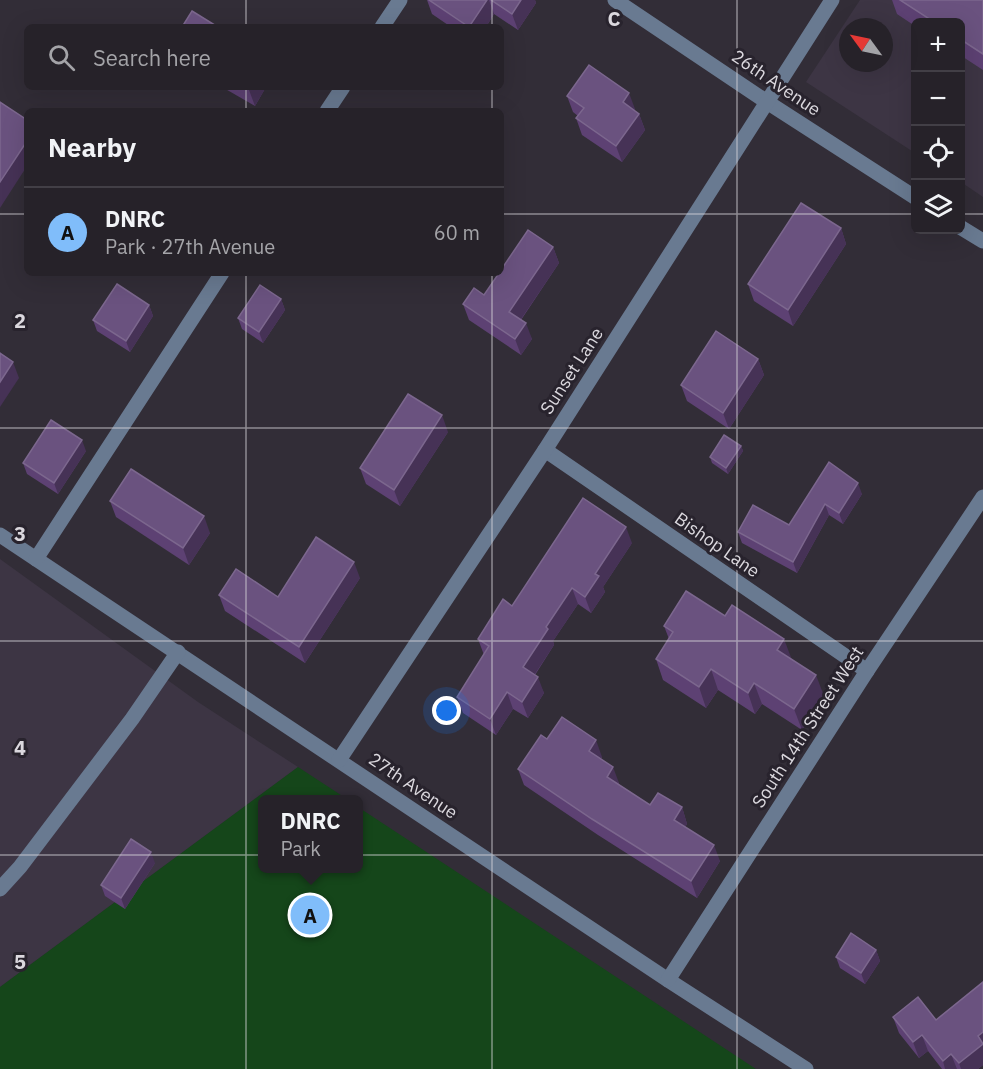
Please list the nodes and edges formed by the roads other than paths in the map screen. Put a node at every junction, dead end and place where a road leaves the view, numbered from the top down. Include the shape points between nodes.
1 (400, 0) edge
2 (615, 0) edge
3 (832, 0) edge
4 (384, 24) edge
5 (341, 90) edge
6 (767, 102) junction
7 (329, 108) edge
8 (911, 195) edge
9 (965, 230) edge
10 (983, 242) edge
11 (220, 276) edge
12 (545, 450) junction
13 (983, 497) edge
14 (0, 535) edge
15 (36, 559) junction
16 (178, 652) junction
17 (867, 671) junction
18 (339, 760) junction
19 (0, 889) edge
20 (668, 980) junction
21 (806, 1069) edge

1 - 4 street
2 - 6 street, 26th Avenue
3 - 6 street, Sunset Lane
5 - 7 street
6 - 8 street, 26th Avenue
6 - 12 street, Sunset Lane
9 - 10 street
11 - 15 street
12 - 17 street, Bishop Lane
12 - 18 street, Sunset Lane
13 - 17 street, South 14th Street West
14 - 15 street, 27th Avenue
15 - 16 street, 27th Avenue
16 - 18 street, 27th Avenue
16 - 19 street via 118,738
17 - 20 street, South 14th Street West
18 - 20 street, 27th Avenue
20 - 21 street, 27th Avenue

